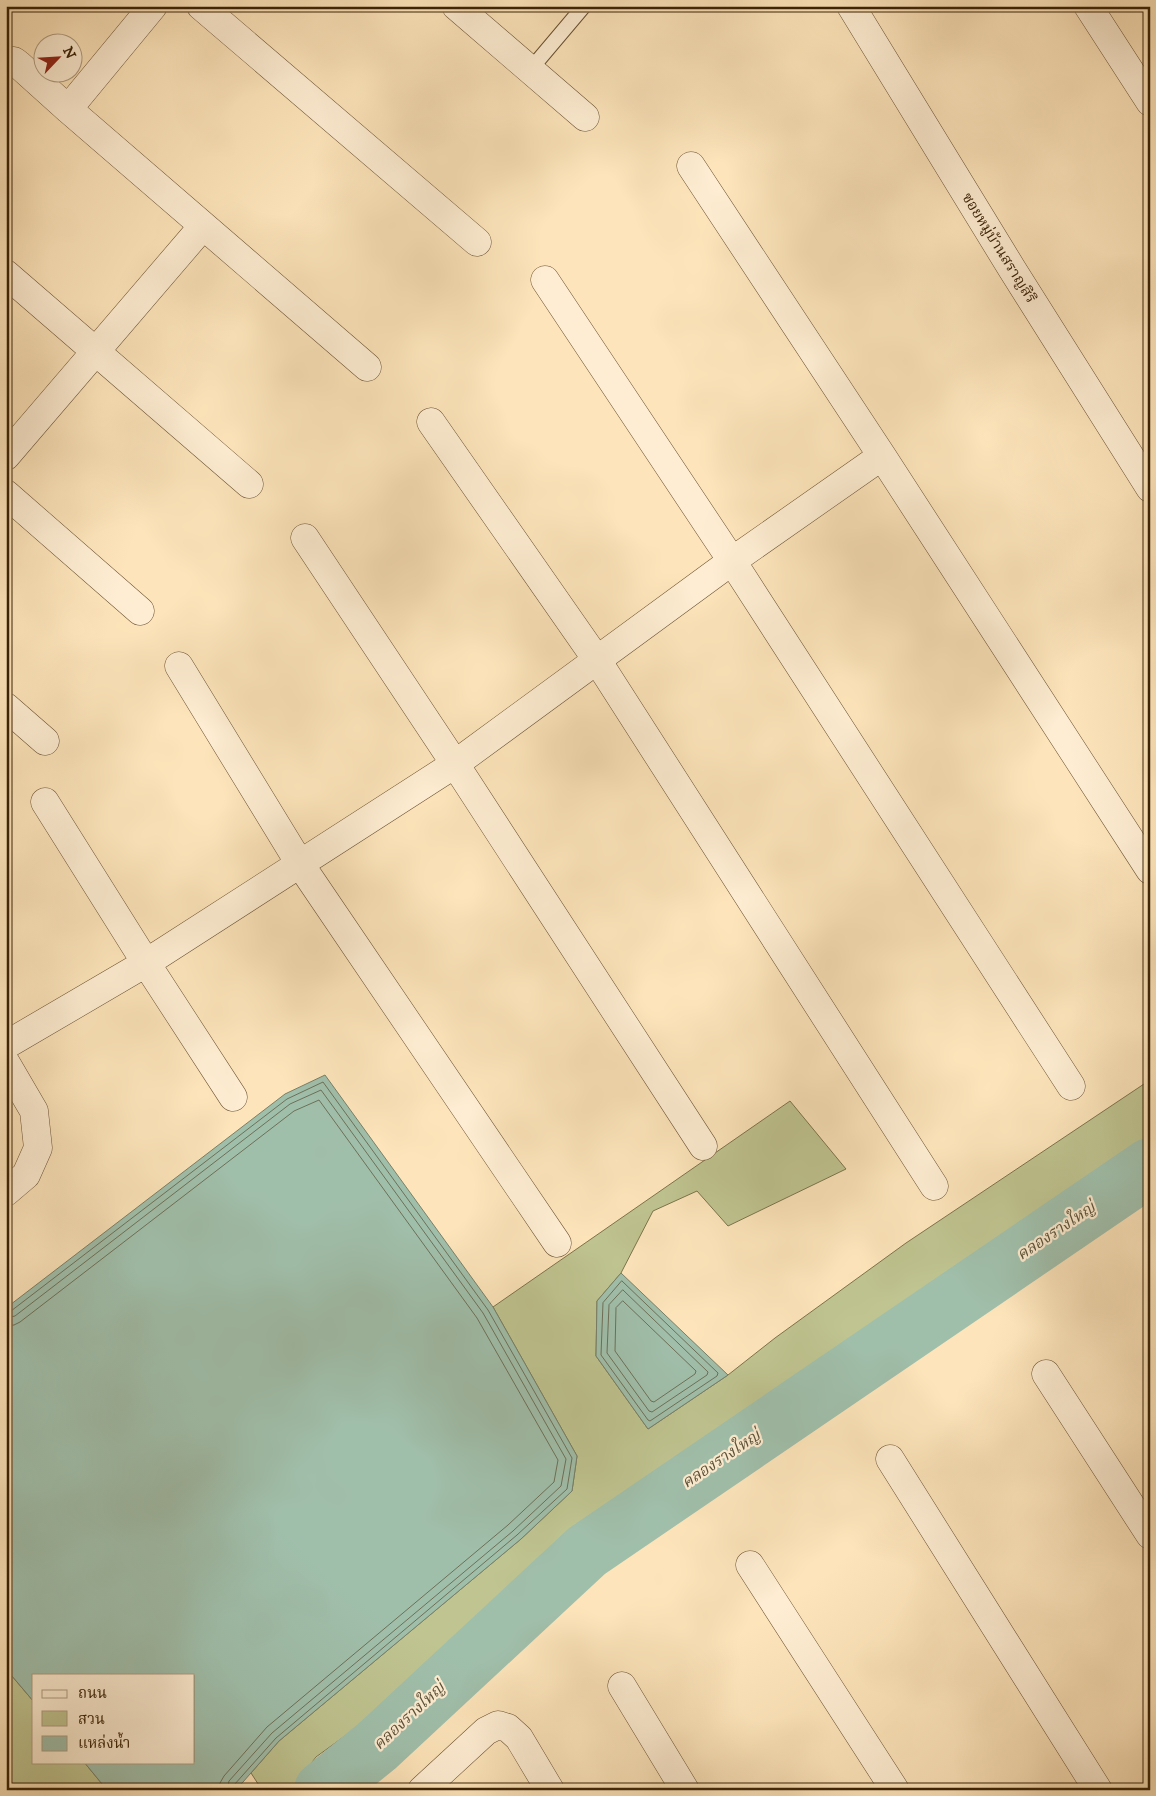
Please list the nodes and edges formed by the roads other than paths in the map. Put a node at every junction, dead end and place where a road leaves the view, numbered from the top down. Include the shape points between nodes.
1 (153, 6) edge
2 (201, 6) edge
3 (456, 6) edge
4 (584, 6) edge
5 (850, 6) edge
6 (1088, 6) edge
7 (7, 61) edge
8 (530, 70) junction
9 (1150, 102) edge
10 (68, 109) junction
11 (585, 117) dead end
12 (691, 166) dead end
13 (204, 226) junction
14 (476, 242) dead end
15 (6, 274) edge
16 (545, 280) dead end
17 (96, 351) junction
18 (367, 367) dead end
19 (431, 422) dead end
20 (6, 456) edge
21 (882, 456) junction
22 (249, 484) dead end
23 (1150, 488) edge
24 (6, 494) edge
25 (305, 538) dead end
26 (732, 561) junction
27 (140, 611) dead end
28 (597, 660) junction
29 (179, 666) dead end
30 (6, 708) edge
31 (45, 742) dead end
32 (455, 764) junction
33 (45, 802) dead end
34 (300, 864) junction
35 (1150, 870) edge
36 (146, 963) junction
37 (6, 1045) edge
38 (6, 1063) edge
39 (1071, 1086) dead end
40 (233, 1097) dead end
41 (703, 1146) dead end
42 (934, 1186) dead end
43 (6, 1192) edge
44 (557, 1243) dead end
45 (1046, 1374) dead end
46 (890, 1459) dead end
47 (1150, 1535) edge
48 (750, 1565) dead end
49 (622, 1686) dead end
50 (422, 1790) edge
51 (550, 1790) edge
52 (684, 1790) edge
53 (895, 1790) edge
54 (1098, 1790) edge

1 - 10 street
2 - 14 street
3 - 8 street
4 - 8 lane
5 - 23 street, ซอยหมู่บ้านสราญสิริ
6 - 9 street
7 - 10 street via 18,64
8 - 11 street
10 - 13 street
12 - 21 street
13 - 17 street
13 - 18 street
15 - 17 street
16 - 26 street
17 - 20 street
17 - 22 street
19 - 28 street
21 - 26 street
21 - 35 street
24 - 27 street
25 - 32 street
26 - 28 street
26 - 39 street
28 - 32 street
28 - 42 street
29 - 34 street
30 - 31 street
32 - 34 street
32 - 41 street
33 - 36 street
34 - 36 street
34 - 44 street
36 - 37 street
36 - 40 street
38 - 43 street via 34,1111 38,1148 26,1175
45 - 47 street
46 - 54 street
48 - 53 street
49 - 52 street
50 - 51 street via 486,1731 498,1726 508,1728 518,1738

